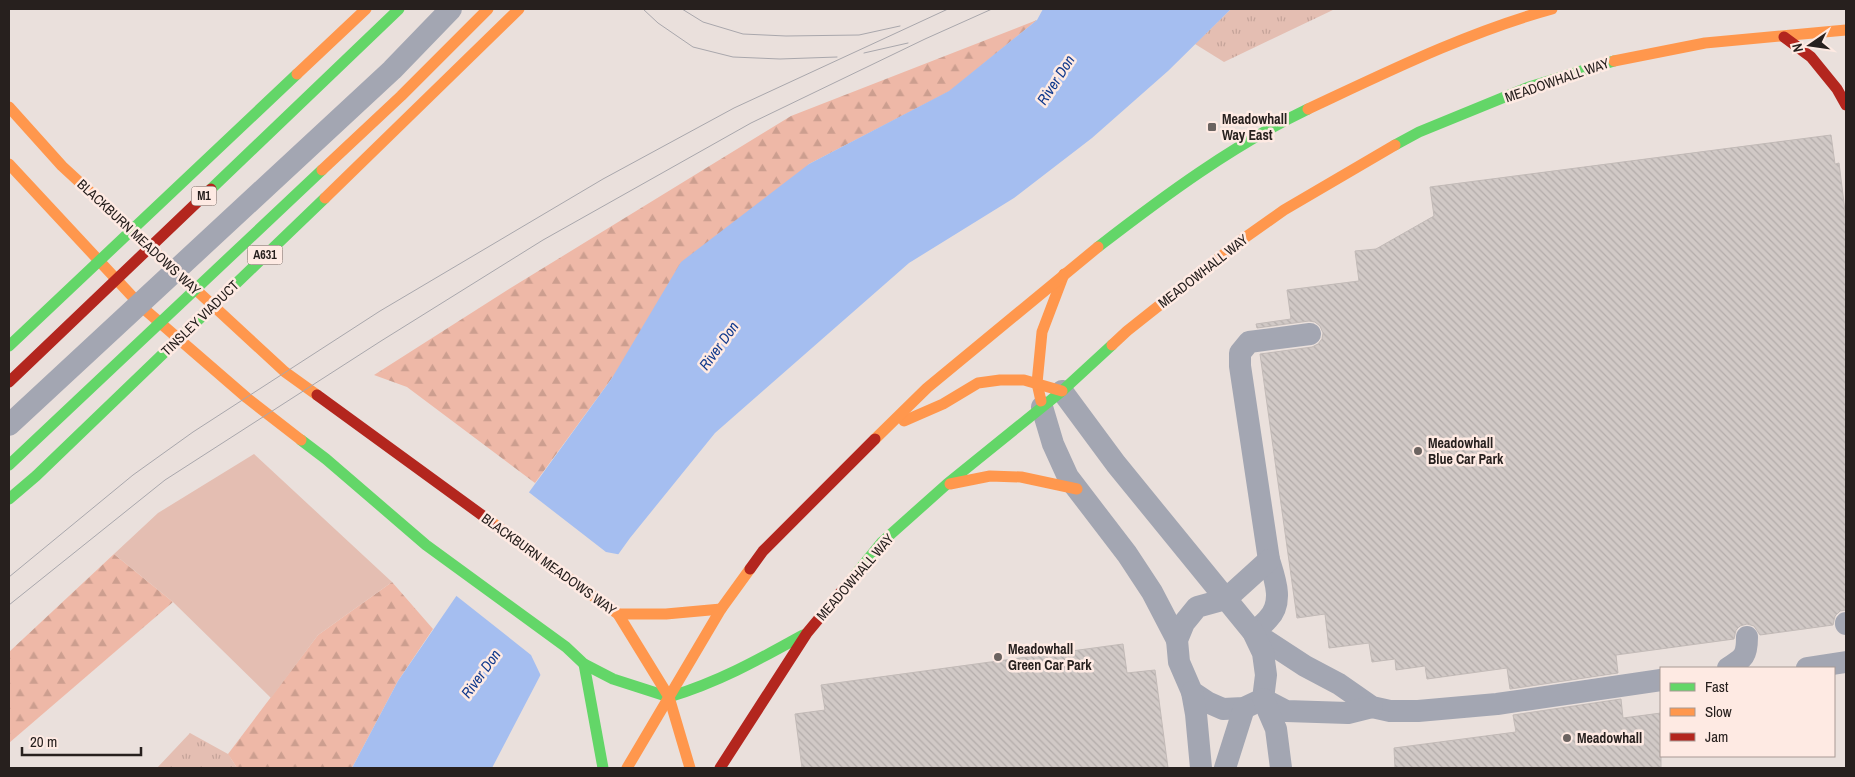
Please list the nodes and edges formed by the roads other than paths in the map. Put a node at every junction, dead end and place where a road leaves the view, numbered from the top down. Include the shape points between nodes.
1 (366, 9) edge
2 (399, 9) edge
3 (451, 9) edge
4 (488, 9) edge
5 (518, 9) edge
6 (1552, 9) edge
7 (1846, 30) edge
8 (1784, 37) junction
9 (1846, 105) edge
10 (9, 107) edge
11 (9, 164) edge
12 (1065, 273) junction
13 (1310, 334) dead end
14 (9, 346) edge
15 (9, 382) edge
16 (1037, 383) junction
17 (1062, 391) junction
18 (1042, 407) junction
19 (9, 424) edge
20 (889, 428) junction
21 (9, 465) edge
22 (947, 484) junction
23 (1077, 489) junction
24 (9, 499) edge
25 (1269, 560) junction
26 (1226, 599) junction
27 (721, 609) junction
28 (618, 614) junction
29 (1253, 632) junction
30 (807, 633) junction
31 (1747, 637) dead end
32 (1177, 640) junction
33 (1846, 662) edge
34 (584, 664) junction
35 (1730, 667) edge
36 (1814, 667) edge
37 (1660, 680) edge
38 (1192, 692) junction
39 (669, 697) junction
40 (1254, 704) junction
41 (1372, 707) junction
42 (603, 768) edge
43 (627, 768) edge
44 (690, 768) edge
45 (720, 768) edge
46 (1201, 768) edge
47 (1225, 768) edge
48 (1282, 768) edge

1 - 14 main road, bridge
2 - 15 main road, M1, bridge
3 - 19 lane, bridge via 392,70
4 - 21 main road, TINSLEY VIADUCT, bridge via 401,96
5 - 24 main road, TINSLEY VIADUCT / A631, bridge
6 - 12 main road via 1473,35 1271,127 1203,171
7 - 8 main road, MEADOWHALL WAY
8 - 9 main road via 1811,57
8 - 17 main road, MEADOWHALL WAY via 1704,43 1623,58 1529,87 1419,132 1323,185 1243,239 1127,331
10 - 28 main road, BLACKBURN MEADOWS WAY via 62,166 285,372
11 - 34 main road via 143,308 426,545 566,647
12 - 16 main road via 1042,332
12 - 20 main road via 928,388
13 - 25 lane via 1248,342 1240,353
16 - 17 main road
16 - 18 main road
16 - 20 main road via 1000,380 978,384
17 - 18 main road, MEADOWHALL WAY
17 - 26 lane via 1116,464
18 - 22 main road, MEADOWHALL WAY
18 - 23 lane via 1053,444
20 - 27 main road via 764,551
22 - 23 main road via 990,476 1021,477
22 - 30 main road, MEADOWHALL WAY via 882,542
23 - 32 lane via 1127,554 1152,592
25 - 26 lane
25 - 29 lane via 1276,580 1278,601 1270,618
26 - 29 lane
26 - 32 lane via 1197,607 1184,623
27 - 28 main road
27 - 39 main road
28 - 39 main road, BLACKBURN MEADOWS WAY
29 - 40 lane via 1263,653 1266,675
29 - 41 lane
30 - 39 main road via 737,672
30 - 45 main road, MEADOWHALL WAY
31 - 35 lane via 1743,659
32 - 38 lane via 1179,662
33 - 36 lane
34 - 39 main road via 613,679
34 - 42 main road
37 - 41 lane via 1497,704 1418,711
38 - 40 lane via 1223,709
38 - 46 lane
39 - 43 main road
39 - 44 main road, BLACKBURN MEADOWS WAY
40 - 41 lane via 1286,711 1348,713
40 - 47 lane
40 - 48 lane via 1276,729

